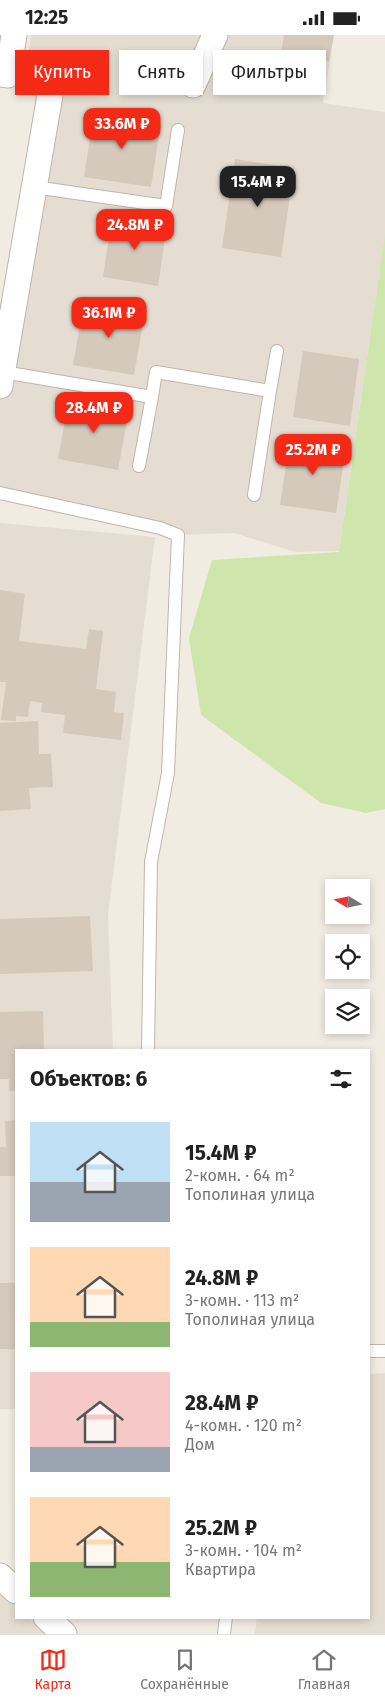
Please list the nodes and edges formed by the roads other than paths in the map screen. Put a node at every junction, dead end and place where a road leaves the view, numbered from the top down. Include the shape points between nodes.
1 (14, 35) edge
2 (216, 35) edge
3 (203, 63) edge
4 (4, 74) edge
5 (50, 95) edge
6 (178, 130) dead end
7 (34, 187) junction
8 (277, 351) dead end
9 (1, 379) edge
10 (270, 391) junction
11 (152, 397) junction
12 (139, 466) dead end
13 (0, 493) edge
14 (254, 495) dead end
15 (148, 1049) edge
16 (370, 1351) edge
17 (385, 1351) edge
18 (0, 1577) edge
19 (15, 1590) edge
20 (48, 1619) edge
21 (226, 1619) edge
22 (64, 1634) edge
23 (224, 1634) edge

1 - 4 street
2 - 3 street
5 - 7 street
6 - 7 lane via 166,206
7 - 9 street
8 - 10 lane
9 - 11 lane
10 - 11 lane via 156,372
10 - 14 lane
11 - 12 lane
13 - 15 lane via 160,528 178,535 168,773 151,862
16 - 17 lane
18 - 19 street
20 - 22 street
21 - 23 lane

